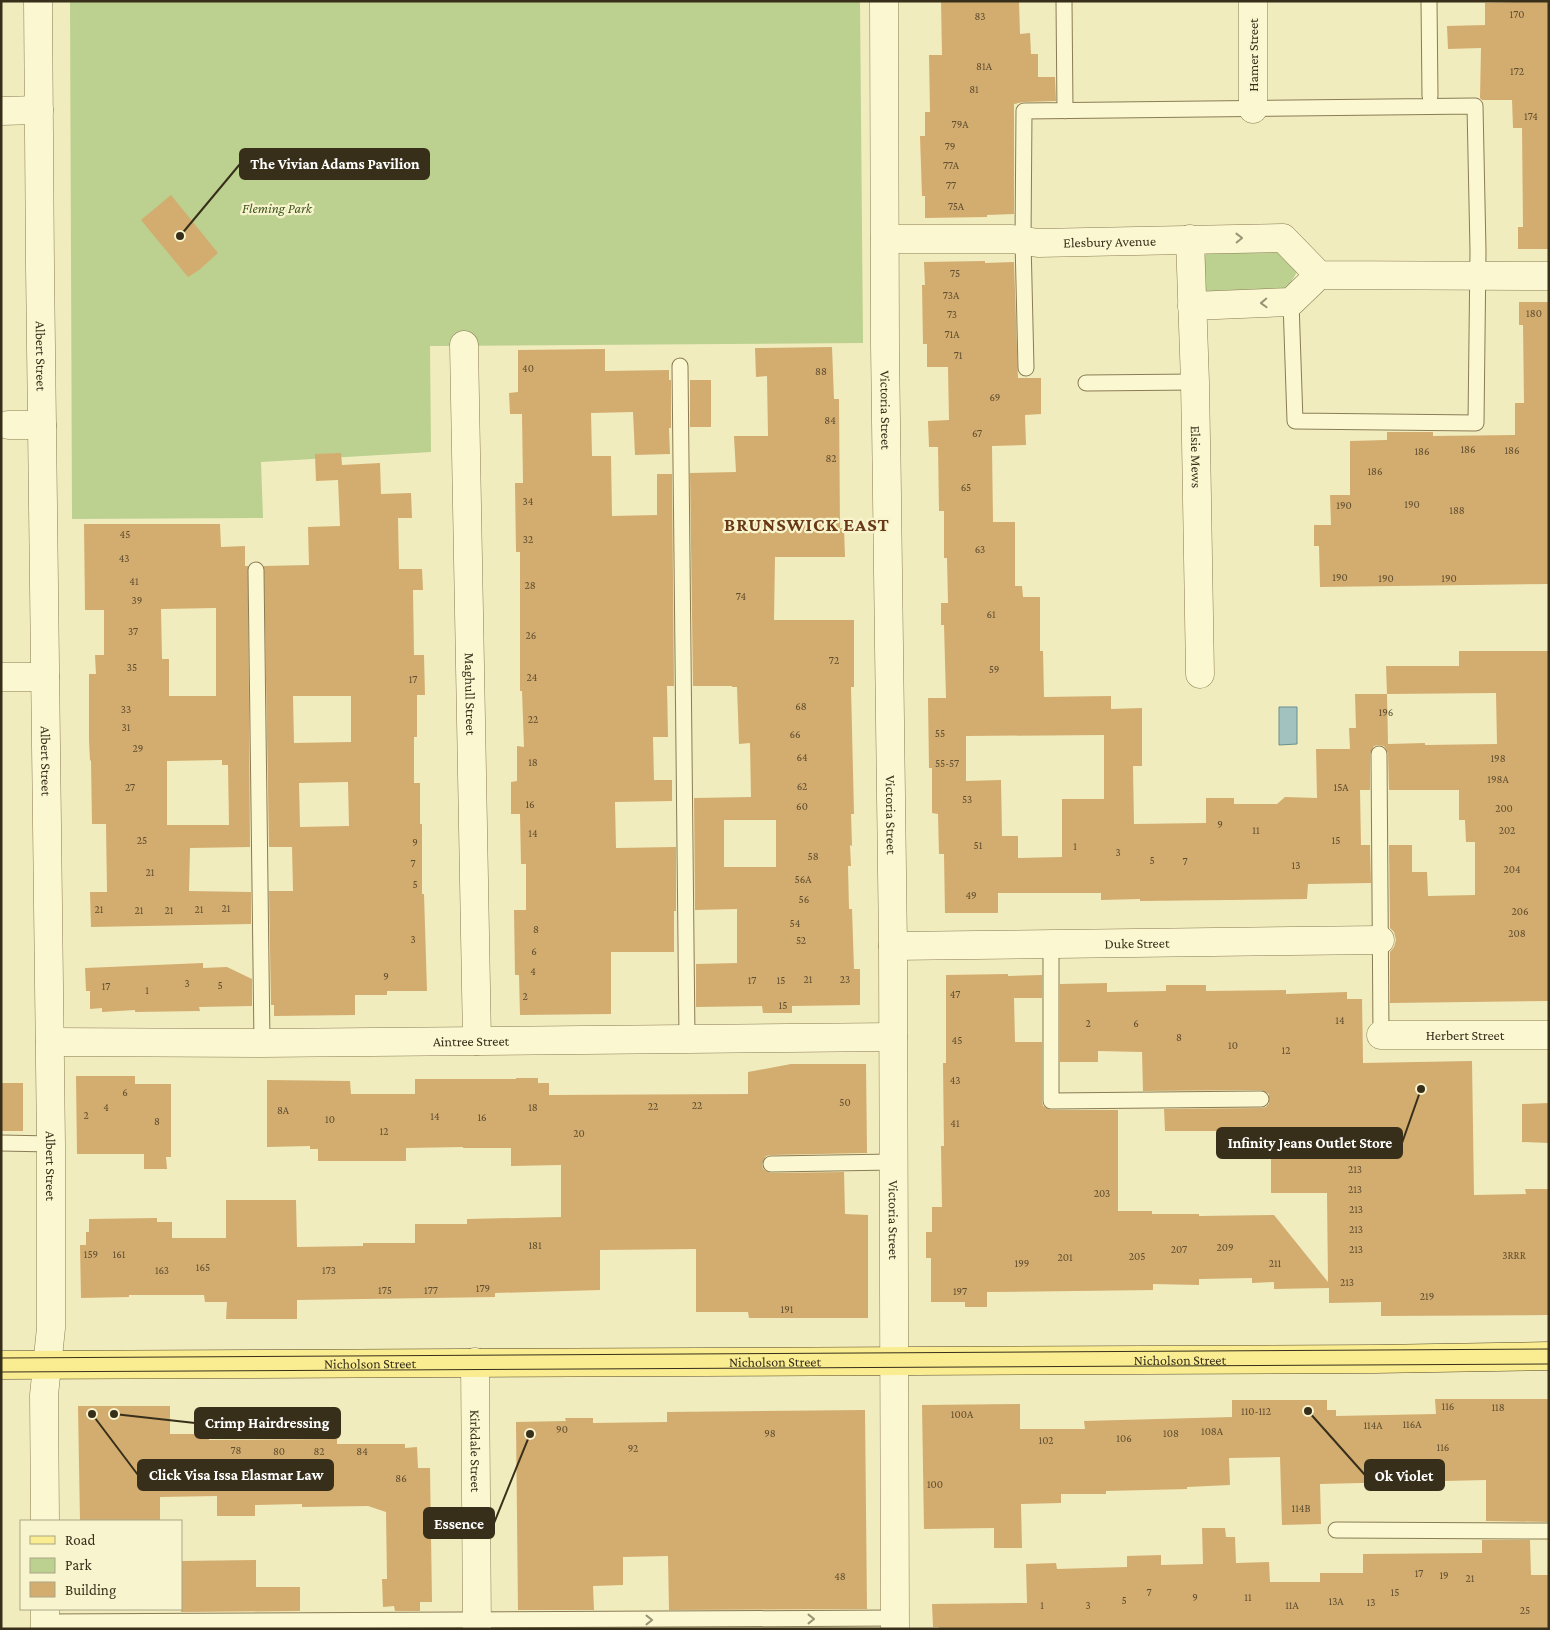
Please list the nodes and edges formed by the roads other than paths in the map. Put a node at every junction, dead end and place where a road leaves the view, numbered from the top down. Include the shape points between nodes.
1 (38, 1) edge
2 (884, 1) edge
3 (1064, 1) edge
4 (1253, 1) edge
5 (1429, 1) edge
6 (1430, 100) junction
7 (1253, 109) junction
8 (39, 110) junction
9 (1, 111) edge
10 (1065, 111) junction
11 (885, 239) junction
12 (1190, 239) junction
13 (1023, 241) junction
14 (1319, 276) junction
15 (1477, 276) junction
16 (1549, 276) edge
17 (1291, 302) junction
18 (1192, 306) junction
19 (464, 345) dead end
20 (680, 366) dead end
21 (1026, 368) dead end
22 (1195, 382) junction
23 (1086, 384) dead end
24 (8, 425) dead end
25 (42, 425) junction
26 (256, 570) dead end
27 (1200, 674) dead end
28 (1, 677) edge
29 (45, 677) junction
30 (1379, 754) dead end
31 (1380, 940) junction
32 (1051, 944) junction
33 (893, 946) junction
34 (1549, 1034) edge
35 (1381, 1035) joint
36 (893, 1037) junction
37 (687, 1039) junction
38 (477, 1041) junction
39 (50, 1042) junction
40 (262, 1043) junction
41 (1261, 1099) dead end
42 (1, 1144) edge
43 (51, 1144) junction
44 (893, 1162) junction
45 (772, 1164) dead end
46 (1549, 1356) edge
47 (894, 1360) junction
48 (476, 1362) junction
49 (47, 1364) junction
50 (1, 1365) edge
51 (44, 1520) edge
52 (1336, 1530) dead end
53 (1549, 1531) edge
54 (45, 1620) edge
55 (694, 1624) edge
56 (895, 1624) edge
57 (477, 1625) edge

1 - 8 street, Albert Street
2 - 11 street, Victoria Street
3 - 10 lane
4 - 7 street, Hamer Street
5 - 6 lane
6 - 7 lane
6 - 15 lane via 1475,106
7 - 10 lane
8 - 9 street
8 - 25 street, Albert Street
10 - 13 lane via 1024,112
11 - 13 street, Elesbury Avenue
11 - 33 street, Victoria Street
12 - 13 street, Elesbury Avenue
12 -> 14 street, Elesbury Avenue via 1283,238
12 - 18 street, Elsie Mews
13 - 21 lane
14 - 15 street
14 - 17 street
15 - 16 street
15 - 17 lane via 1476,423 1296,421
17 -> 18 street
18 - 22 street, Elsie Mews
19 - 38 street, Maghull Street
20 - 37 lane
22 - 23 lane
22 - 27 street, Elsie Mews
24 - 25 street
25 - 29 street, Albert Street
26 - 40 lane
28 - 29 street
29 - 39 street, Albert Street
30 - 31 lane
31 - 32 street, Duke Street
31 - 35 lane
32 - 33 street, Duke Street
32 - 41 lane via 1051,1101
33 - 36 street, Victoria Street
34 - 35 street, Herbert Street
36 - 37 street, Aintree Street
36 - 44 street, Victoria Street
37 - 38 street, Aintree Street
38 - 40 street, Aintree Street
39 - 40 street, Aintree Street
39 - 43 street, Albert Street
42 - 43 lane
43 - 49 street, Albert Street via 51,1328
44 - 45 lane
44 - 47 street, Victoria Street
46 - 47 main road, Nicholson Street
47 - 48 main road, Nicholson Street
47 - 56 street, Victoria Street
48 - 49 main road, Nicholson Street
48 - 57 street, Kirkdale Street
49 - 50 main road, Nicholson Street
49 - 51 street, Albert Street
52 - 53 lane
54 - 57 lane
55 -> 56 lane
57 -> 55 lane

